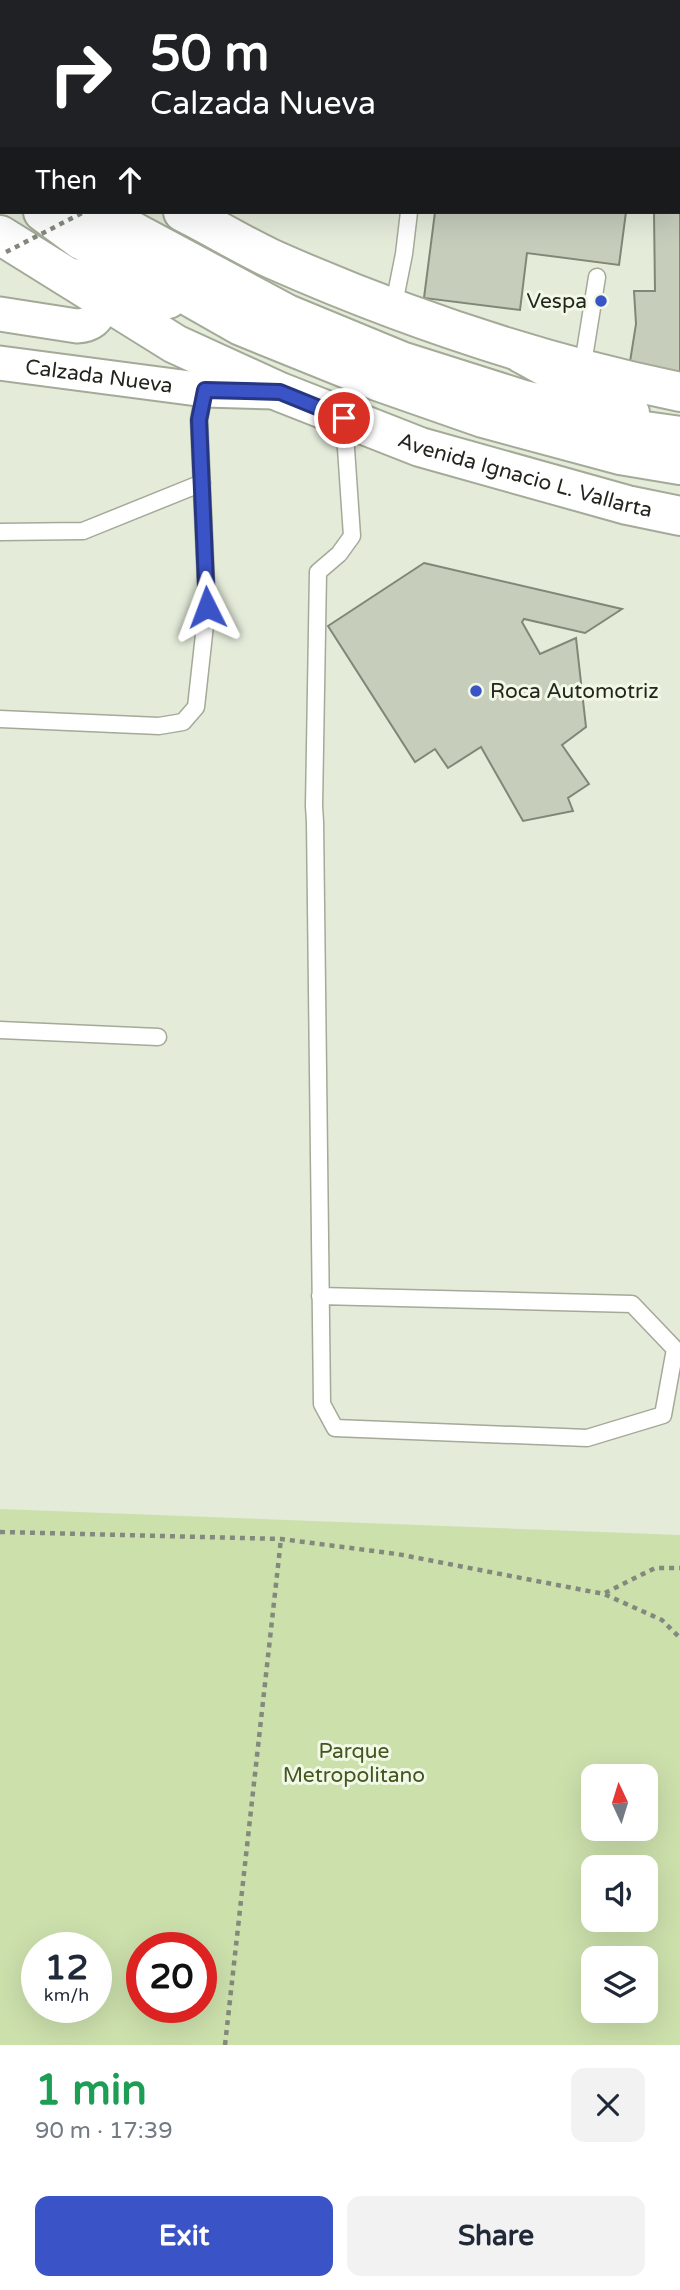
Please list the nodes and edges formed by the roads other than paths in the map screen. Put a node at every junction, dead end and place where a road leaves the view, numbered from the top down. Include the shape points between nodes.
1 (46, 214) edge
2 (101, 214) edge
3 (187, 214) edge
4 (409, 214) edge
5 (3, 244) edge
6 (68, 277) junction
7 (597, 277) dead end
8 (107, 302) junction
9 (209, 308) junction
10 (393, 309) junction
11 (0, 314) edge
12 (521, 353) junction
13 (0, 363) edge
14 (582, 370) junction
15 (208, 376) junction
16 (680, 391) edge
17 (344, 418) junction
18 (676, 445) edge
19 (202, 483) junction
20 (680, 516) edge
21 (0, 532) edge
22 (0, 719) edge
23 (0, 1030) edge
24 (158, 1037) dead end
25 (320, 1296) junction
26 (678, 1349) edge

1 - 9 main road, Avenida Ignacio L. Vallarta via 82,240
2 - 18 main road via 286,314 401,361 524,400 645,431
3 - 10 main road via 271,258
4 - 10 lane
5 - 6 main road, Avenida Ignacio L. Vallarta
6 - 8 main road, Avenida Ignacio L. Vallarta
6 - 9 main road
7 - 14 lane
8 - 11 street via 88,325
8 - 15 main road, Avenida Ignacio L. Vallarta via 175,344
9 - 18 main road, Avenida Ignacio L. Vallarta via 241,326 377,382 483,418 620,455
10 - 12 main road
12 - 14 main road
12 - 18 main road
13 - 15 street, Calzada Nueva
14 - 16 main road
15 - 17 main road, Avenida Ignacio L. Vallarta via 280,392
15 - 19 lane via 199,420
17 - 20 main road, Avenida Ignacio L. Vallarta via 420,447
17 - 25 lane via 352,536 339,555 318,572 314,806
19 - 21 lane via 83,531
19 - 22 lane via 207,607 196,707 183,722 159,726
23 - 24 lane
25 - 26 lane via 632,1304
25 - 26 lane via 322,1404 335,1428 587,1438 663,1415

